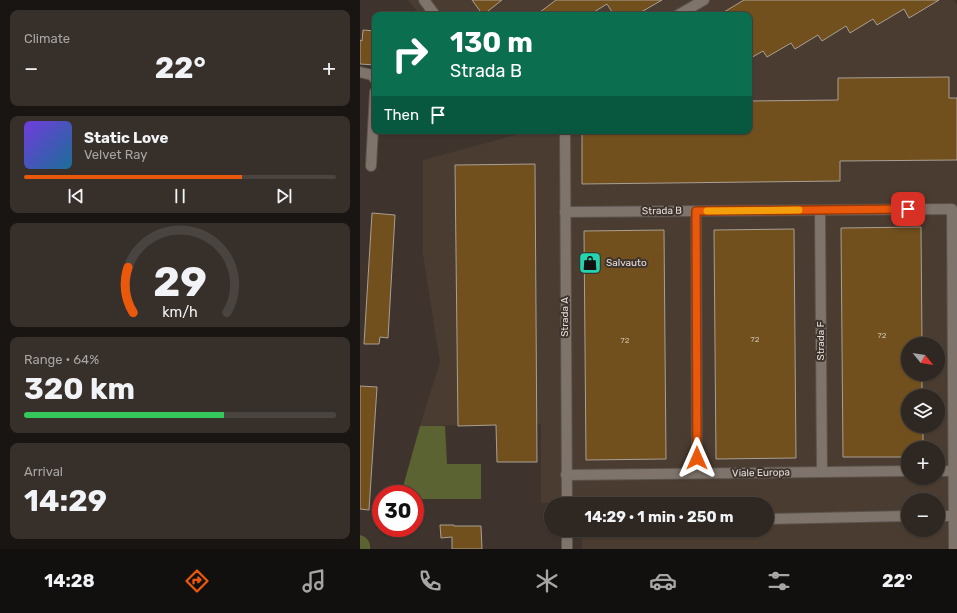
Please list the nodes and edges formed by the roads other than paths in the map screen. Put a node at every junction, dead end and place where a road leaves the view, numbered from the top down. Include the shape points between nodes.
1 (424, 0) edge
2 (704, 0) edge
3 (433, 12) edge
4 (683, 12) edge
5 (360, 72) edge
6 (372, 75) edge
7 (373, 134) edge
8 (565, 134) edge
9 (371, 166) dead end
10 (820, 210) junction
11 (696, 211) junction
12 (565, 212) junction
13 (901, 471) edge
14 (945, 471) edge
15 (954, 471) junction
16 (822, 472) junction
17 (697, 473) junction
18 (566, 475) junction
19 (566, 497) edge
20 (901, 516) edge
21 (945, 516) edge
22 (954, 516) junction
23 (774, 519) edge
24 (567, 537) edge
25 (567, 549) edge
26 (954, 549) edge

1 - 3 street
2 - 4 street
5 - 6 street
7 - 9 street
8 - 12 street, Strada A
10 - 11 street, Strada B
10 - 15 street, Strada B via 952,209
10 - 16 street, Strada F
11 - 12 street, Strada B
11 - 17 street
12 - 18 street, Strada A
13 - 16 street, Viale Europa
14 - 15 street
15 - 22 street
16 - 17 street, Viale Europa
17 - 18 street, Viale Europa
18 - 19 street, Strada A
20 - 23 street
21 - 22 street
22 - 26 street
24 - 25 street

